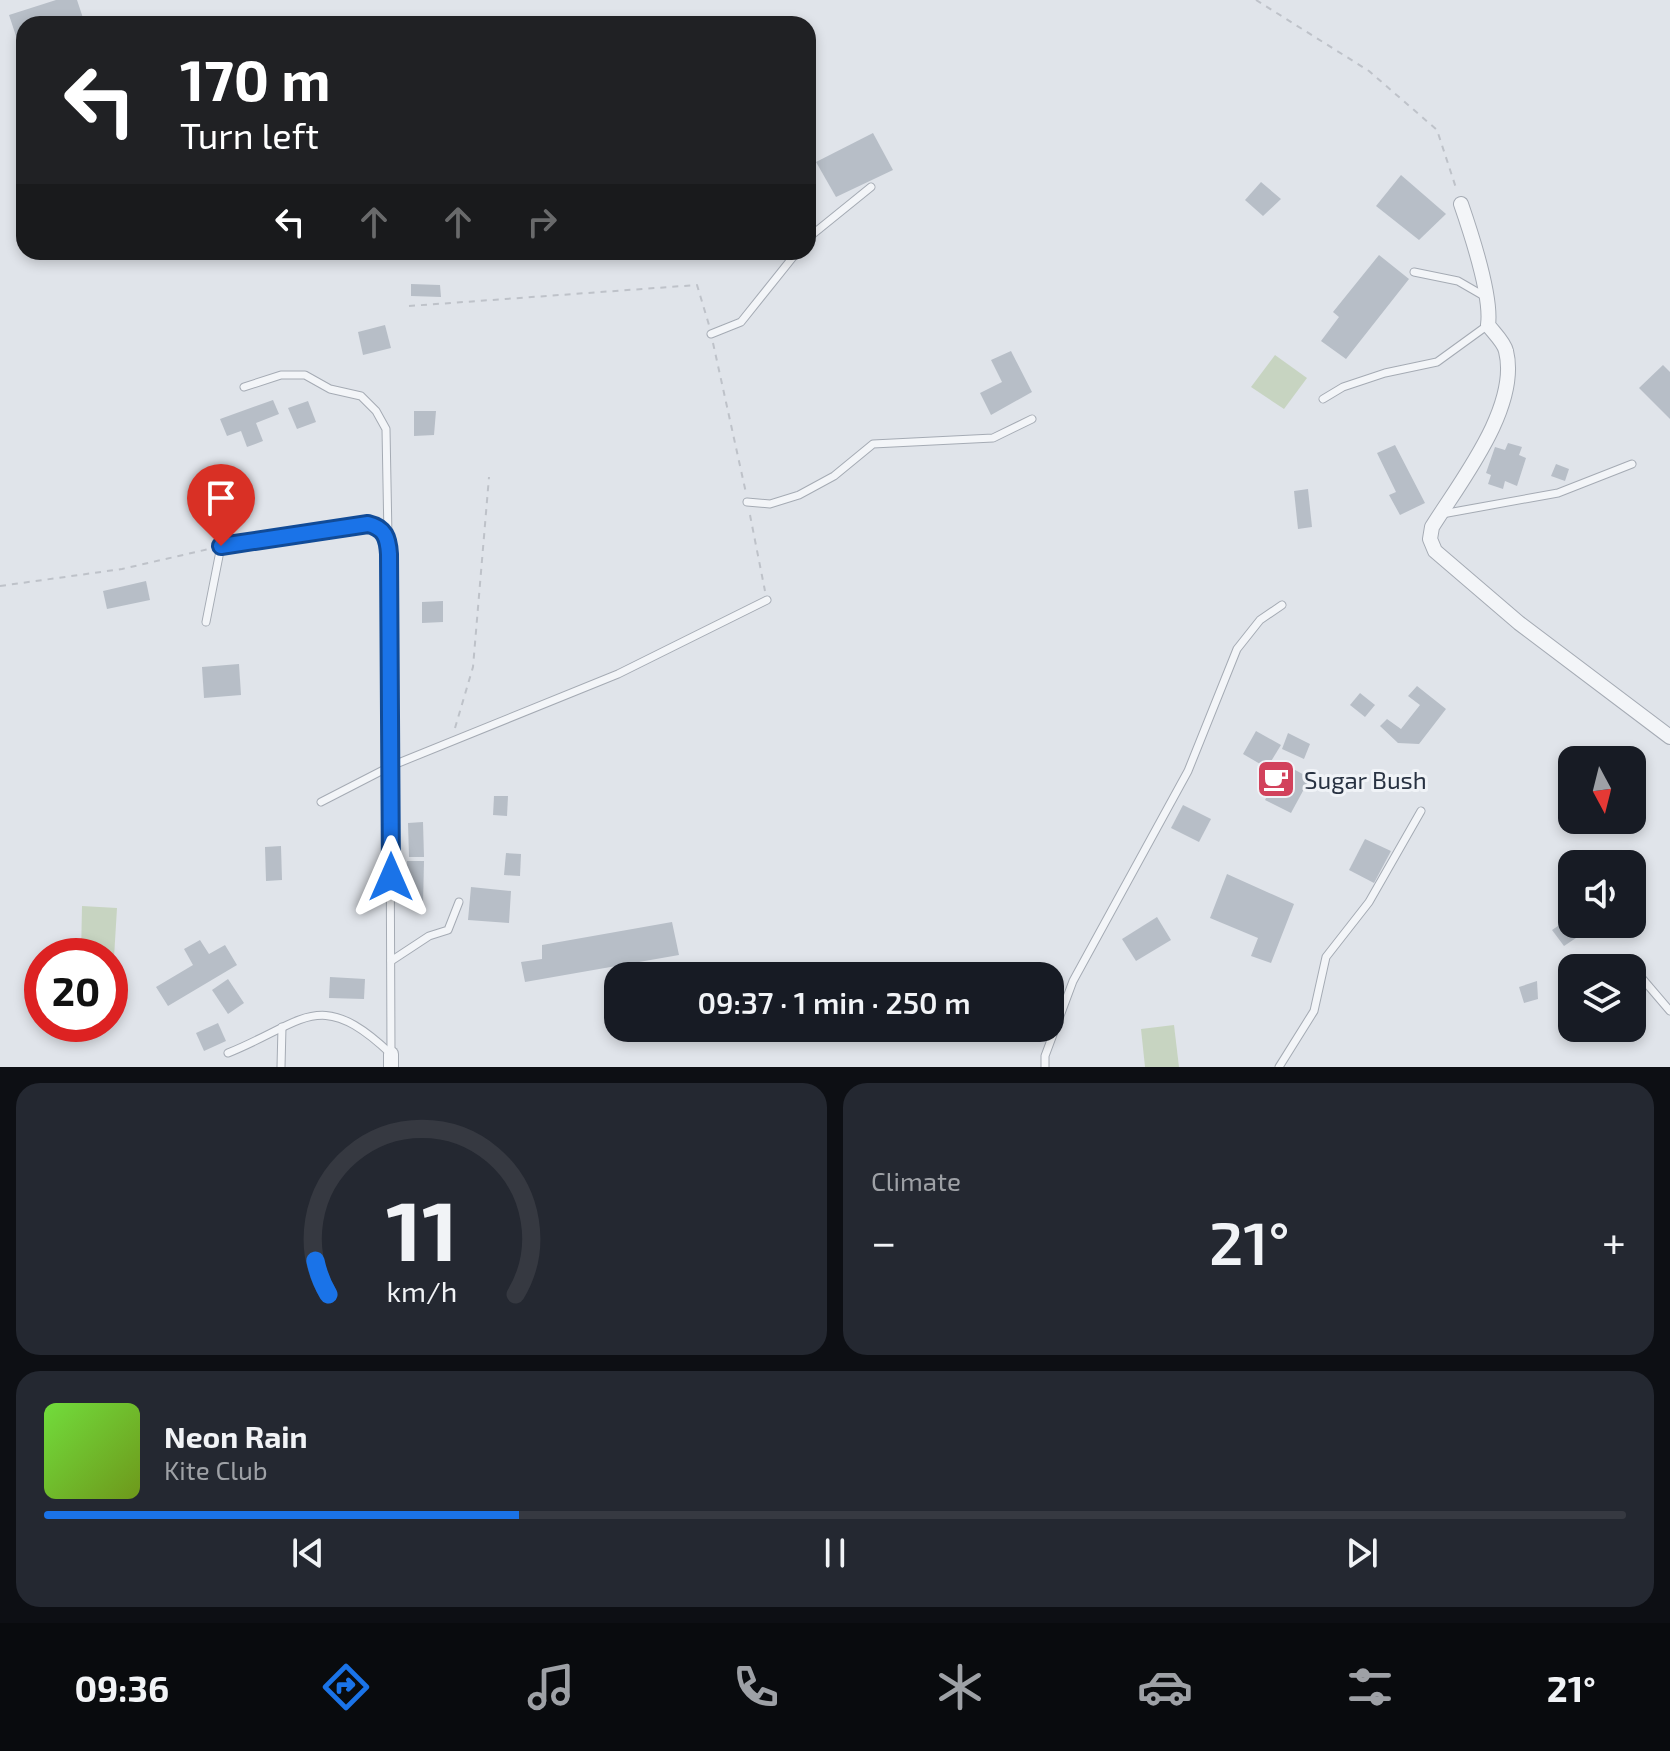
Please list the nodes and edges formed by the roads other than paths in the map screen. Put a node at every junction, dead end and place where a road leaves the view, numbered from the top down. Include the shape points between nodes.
1 (871, 187) dead end
2 (1461, 204) road end
3 (816, 232) edge
4 (791, 260) edge
5 (1414, 272) dead end
6 (1484, 296) junction
7 (1488, 325) junction
8 (711, 334) road end
9 (244, 387) dead end
10 (1323, 399) dead end
11 (1032, 419) dead end
12 (1632, 464) dead end
13 (747, 502) road end
14 (1440, 515) junction
15 (388, 543) junction
16 (767, 600) road end
17 (1282, 605) dead end
18 (206, 622) dead end
19 (1670, 737) edge
20 (391, 766) junction
21 (321, 802) dead end
22 (1421, 811) dead end
23 (459, 902) dead end
24 (391, 961) junction
25 (1646, 983) edge
26 (1670, 1011) edge
27 (282, 1027) junction
28 (228, 1053) dead end
29 (391, 1060) edge
30 (281, 1067) edge
31 (1045, 1067) edge
32 (1279, 1067) edge

1 - 3 lane
2 - 6 street
4 - 8 lane via 741,322
5 - 6 lane via 1458,281
6 - 7 street via 1490,310
7 - 10 lane via 1437,362 1385,373
7 - 14 street via 1506,349 1500,409
9 - 15 lane via 281,375 305,375 330,389 361,396 376,411 386,429
11 - 13 lane via 993,438 873,444 834,476 799,495 770,504
12 - 14 lane via 1558,493
14 - 19 street via 1430,539 1443,560
15 - 18 lane via 378,526 368,524 221,546
15 - 20 lane
16 - 20 lane via 618,674
17 - 31 lane via 1260,620 1237,649 1188,771 1073,981
20 - 21 lane
20 - 24 lane
22 - 32 lane via 1369,902 1326,957 1314,1011
23 - 24 lane via 448,930
24 - 29 lane
25 - 26 lane
27 - 28 lane
27 - 29 lane via 312,1014 343,1016 366,1030
27 - 30 lane

